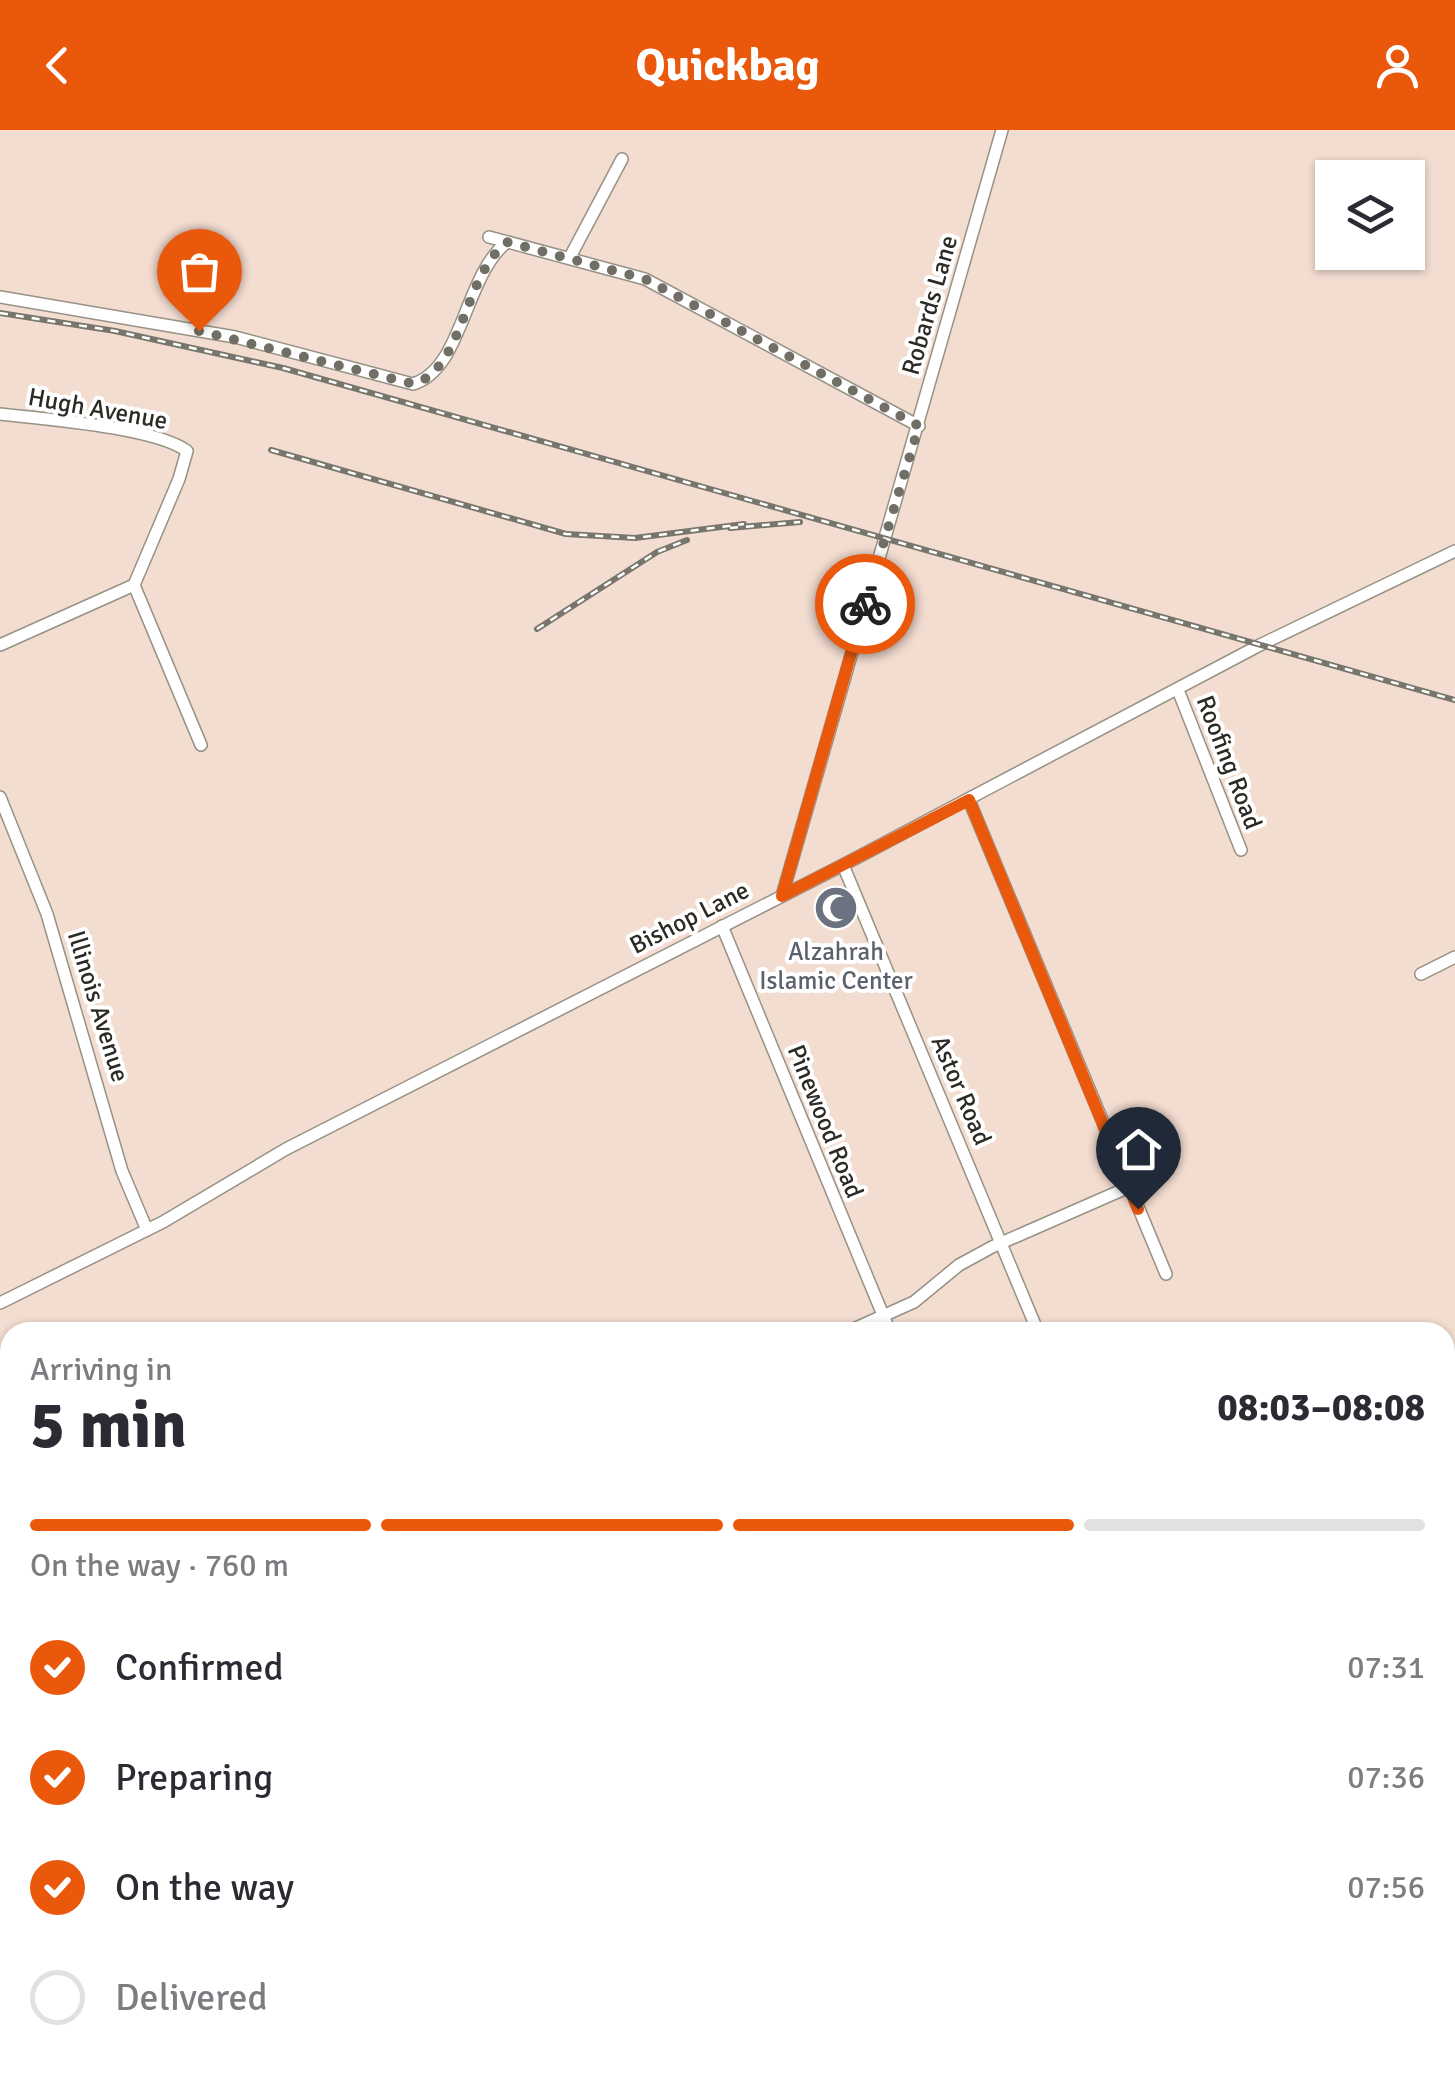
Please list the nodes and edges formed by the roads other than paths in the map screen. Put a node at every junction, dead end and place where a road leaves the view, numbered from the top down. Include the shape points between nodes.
1 (1002, 130) edge
2 (622, 159) dead end
3 (489, 237) dead end
4 (507, 242) junction
5 (570, 257) junction
6 (0, 297) edge
7 (0, 414) edge
8 (919, 426) junction
9 (1455, 550) edge
10 (134, 585) junction
11 (0, 645) edge
12 (1178, 690) junction
13 (201, 745) dead end
14 (0, 798) edge
15 (969, 800) junction
16 (1241, 850) dead end
17 (844, 865) junction
18 (782, 896) junction
19 (722, 926) junction
20 (1455, 958) edge
21 (1421, 974) dead end
22 (1129, 1187) junction
23 (146, 1230) junction
24 (1001, 1243) junction
25 (1166, 1274) dead end
26 (0, 1302) edge
27 (883, 1314) junction
28 (867, 1322) edge
29 (886, 1322) edge
30 (1034, 1322) edge

1 - 8 street, Robards Lane
2 - 5 street
3 - 4 street
4 - 5 street
4 - 6 street via 486,262 437,371 414,384 235,338
5 - 8 street via 645,279
7 - 10 street, Hugh Avenue via 93,426 186,451
8 - 18 street, Robards Lane
9 - 12 street, Bishop Lane
10 - 11 street
10 - 13 street
12 - 15 street, Bishop Lane
12 - 16 street, Roofing Road
14 - 23 street, Illinois Avenue via 47,914 122,1171
15 - 17 street, Bishop Lane
15 - 22 street
17 - 18 street, Bishop Lane
17 - 24 street, Astor Road
18 - 19 street, Bishop Lane
19 - 23 street, Bishop Lane via 286,1149
19 - 27 street, Pinewood Road
20 - 21 street
22 - 24 street
22 - 25 street
23 - 26 street, Bishop Lane
24 - 27 street via 914,1302
24 - 30 street, Astor Road
27 - 28 street
27 - 29 street, Pinewood Road

